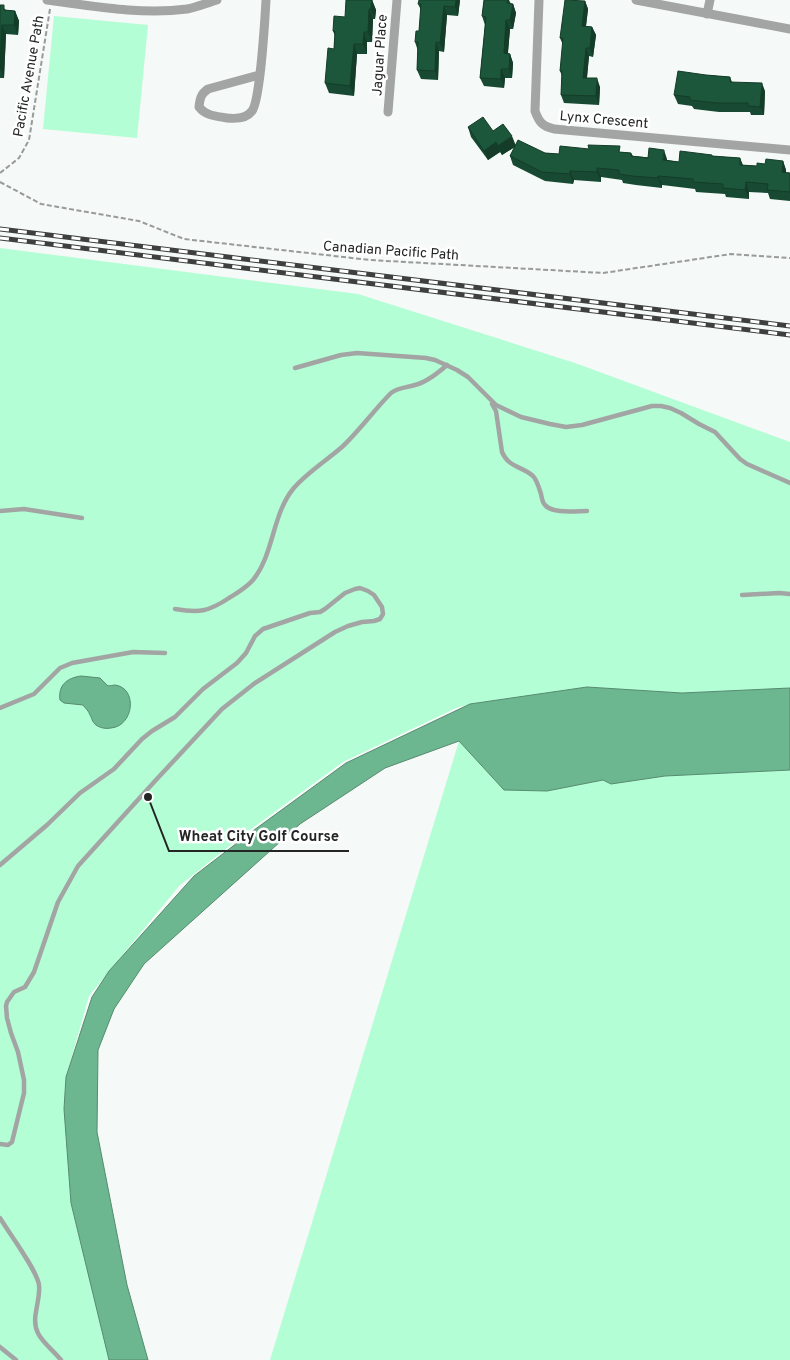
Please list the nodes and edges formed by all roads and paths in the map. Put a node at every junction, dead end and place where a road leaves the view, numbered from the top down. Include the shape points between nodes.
1 (47, 0) edge
2 (52, 0) edge
3 (217, 0) edge
4 (266, 0) edge
5 (397, 0) edge
6 (539, 0) edge
7 (636, 0) edge
8 (710, 0) edge
9 (113, 4) edge
10 (707, 14) junction
11 (790, 29) edge
12 (259, 75) junction
13 (388, 112) dead end
14 (790, 150) edge
15 (0, 173) edge
16 (0, 182) edge
17 (790, 258) edge
18 (447, 365) junction
19 (295, 368) dead end
20 (485, 394) junction
21 (790, 483) edge
22 (0, 511) edge
23 (587, 511) dead end
24 (82, 518) dead end
25 (790, 594) edge
26 (742, 595) dead end
27 (175, 609) dead end
28 (165, 653) dead end
29 (0, 708) edge
30 (0, 865) edge
31 (0, 1144) edge
32 (0, 1218) edge
33 (0, 1347) edge
34 (16, 1360) edge
35 (61, 1360) edge

1 - 2 street
2 - 9 street
2 - 15 path, Pacific Avenue Path via 29,140 19,158
3 - 9 street via 158,12
4 - 12 street
5 - 13 street, Jaguar Place
6 - 14 street, Lynx Crescent via 535,111 544,127
7 - 10 street
8 - 10 street
10 - 11 street
12 - 12 street via 208,89 203,92 199,107 210,116 243,117 256,103
16 - 17 path, Canadian Pacific Path via 41,204 139,221 184,239 370,260 603,274 731,254
18 - 19 lane via 426,358 357,353
18 - 20 lane via 468,377
18 - 27 lane via 430,378 391,393 342,447 293,489 257,573 246,587 213,608 190,612
20 - 21 lane via 496,405 515,414 566,426 582,425 652,406 670,408 716,432 747,464
20 - 23 lane via 496,411 504,458 512,466 533,476 545,506 557,511
22 - 24 lane via 24,509
25 - 26 lane
28 - 29 lane via 133,652 72,663 60,668 34,694
30 - 31 lane via 80,793 114,769 142,739 175,717 203,689 237,663 263,629 320,612 355,589 368,591 379,601 383,614 380,619 335,632 255,683 222,709 78,866 58,902 34,972 24,987 14,992 7,1002 7,1018 24,1080 24,1093 12,1142
32 - 35 lane via 34,1271 39,1285 36,1334
33 - 34 lane

